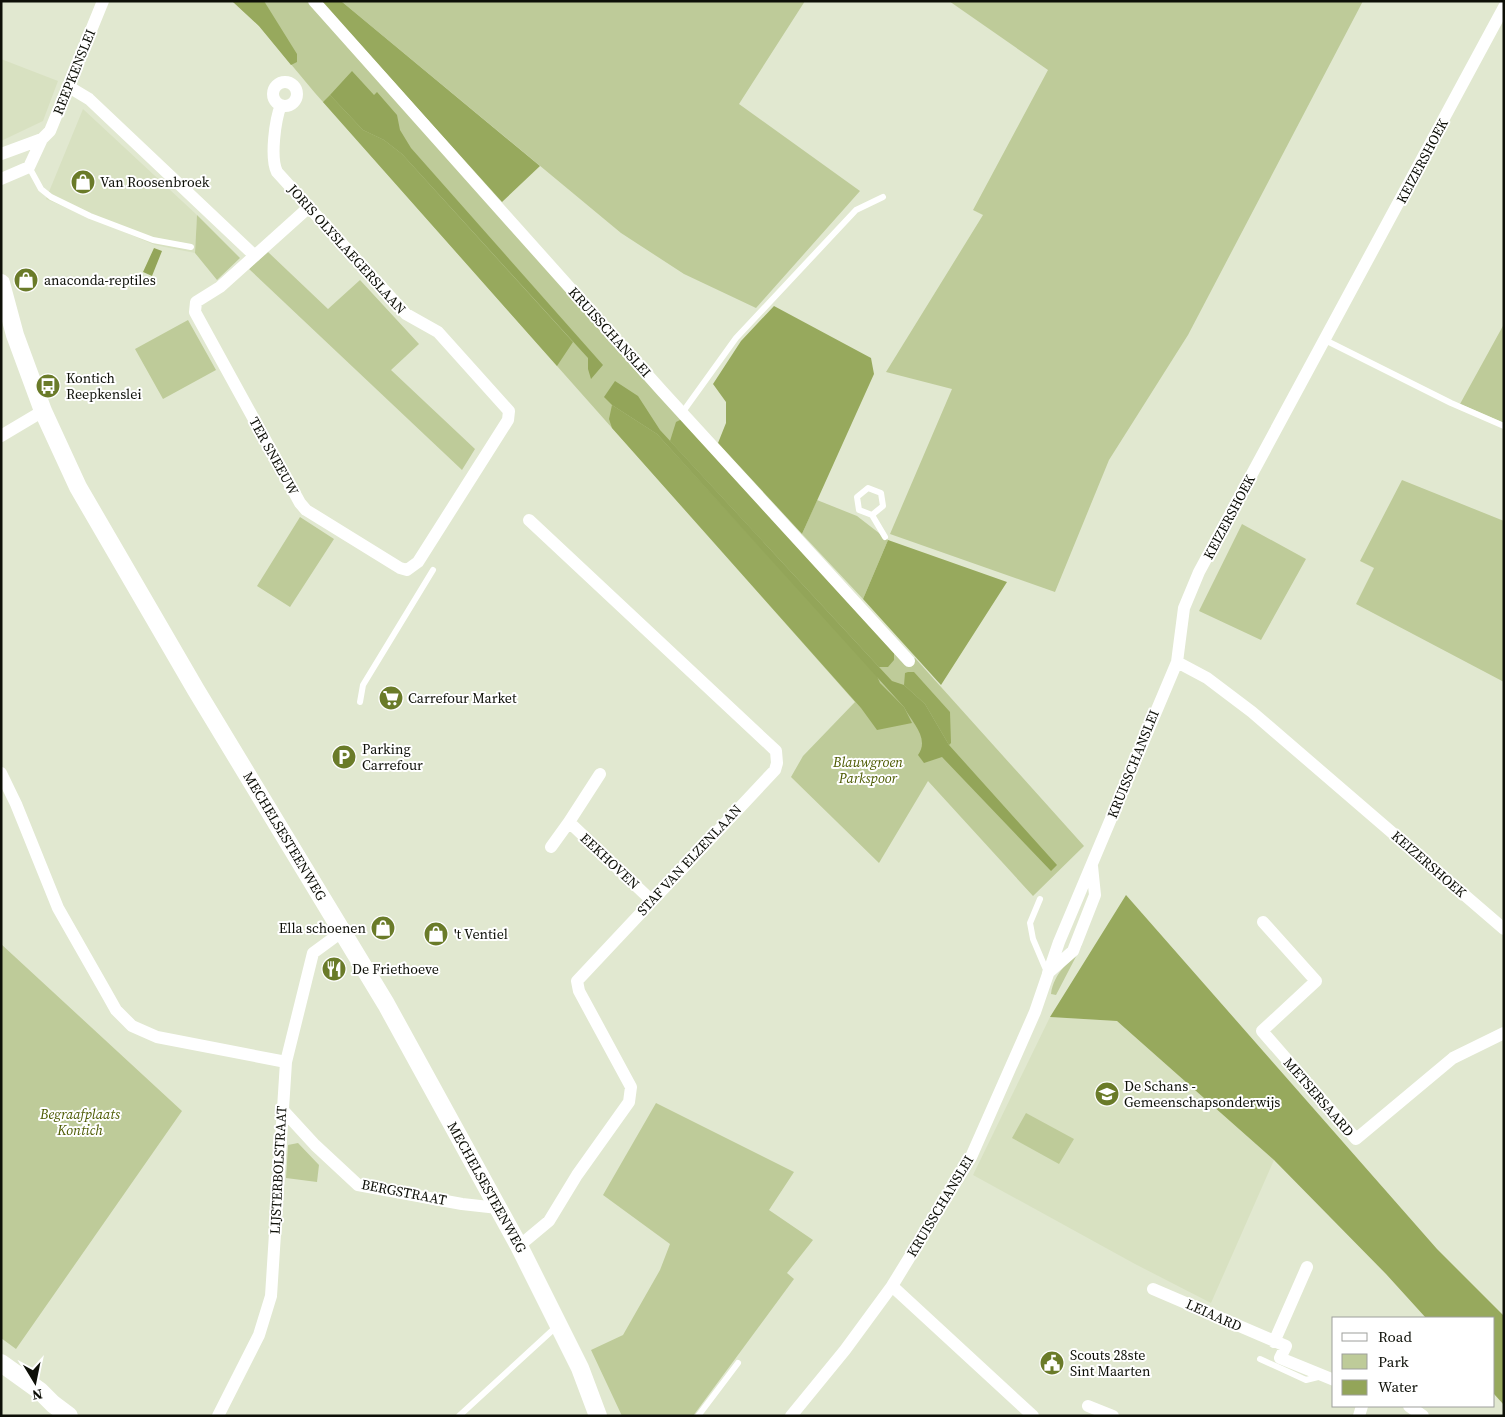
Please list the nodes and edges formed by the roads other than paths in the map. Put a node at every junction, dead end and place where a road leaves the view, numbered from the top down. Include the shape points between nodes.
1 (103, 1) edge
2 (314, 1) edge
3 (1504, 7) edge
4 (69, 86) junction
5 (281, 105) dead end
6 (42, 140) junction
7 (1, 154) edge
8 (29, 167) junction
9 (1, 179) edge
10 (883, 197) dead end
11 (308, 208) junction
12 (191, 246) dead end
13 (255, 256) junction
14 (1, 283) edge
15 (1325, 340) junction
16 (42, 412) junction
17 (682, 412) junction
18 (1504, 426) edge
19 (1, 436) edge
20 (448, 515) joint
21 (872, 515) junction
22 (530, 520) dead end
23 (884, 537) dead end
24 (433, 570) dead end
25 (909, 661) dead end
26 (1177, 662) junction
27 (360, 702) dead end
28 (1, 773) edge
29 (600, 774) dead end
30 (569, 822) junction
31 (551, 847) dead end
32 (1040, 899) dead end
33 (652, 900) junction
34 (1263, 922) dead end
35 (1504, 929) edge
36 (343, 931) junction
37 (1048, 973) junction
38 (1504, 1033) edge
39 (286, 1062) junction
40 (281, 1108) junction
41 (498, 1208) junction
42 (519, 1246) junction
43 (1307, 1267) dead end
44 (892, 1286) junction
45 (1153, 1289) dead end
46 (559, 1324) junction
47 (1274, 1342) junction
48 (1260, 1359) dead end
49 (1, 1363) edge
50 (738, 1363) dead end
51 (580, 1368) junction
52 (1329, 1378) edge
53 (1088, 1406) dead end
54 (1410, 1407) edge
55 (69, 1416) edge
56 (218, 1416) edge
57 (459, 1416) edge
58 (598, 1416) edge
59 (607, 1416) edge
60 (698, 1416) edge
61 (791, 1416) edge
62 (1033, 1416) edge
63 (1114, 1416) edge
64 (1422, 1416) edge

1 - 4 street, REEPKENSLEI
2 - 17 street, KRUISSCHANSLEI
3 - 15 street, KEIZERSHOEK
4 - 6 street, REEPKENSLEI via 50,131
4 - 13 street via 89,99
5 - 11 street, JORIS OLYSLAEGERSLAAN via 276,120 275,168
6 - 7 street
6 - 8 street, REEPKENSLEI
8 - 9 street
8 - 12 lane via 41,189 51,197 152,240
10 - 17 lane via 856,210 736,338
11 - 13 street, TER SNEEUW
11 - 20 street, JORIS OLYSLAEGERSLAAN via 406,314 438,332 508,411 508,420
13 - 20 street, TER SNEEUW via 220,287 199,299 195,309 300,504 392,564 408,570 418,562
14 - 16 street, MECHELSESTEENWEG
15 - 18 lane
15 - 26 street, KEIZERSHOEK via 1200,572 1184,608
16 - 19 street
16 - 36 street, MECHELSESTEENWEG via 78,487 115,552
17 - 25 street, KRUISSCHANSLEI
21 - 21 lane via 883,506 881,493 868,488 857,496 860,510
21 - 23 lane
22 - 33 street, STAF VAN ELZENLAAN via 776,751 775,770
24 - 27 lane via 363,685
26 - 35 street, KEIZERSHOEK via 1207,678 1259,717
26 - 37 street, KRUISSCHANSLEI
28 - 39 street via 58,908 116,1010 132,1026 157,1037
29 - 30 street, EEKHOVEN
30 - 31 street, EEKHOVEN
30 - 33 street, EEKHOVEN
32 - 37 lane via 1030,923 1033,939
33 - 42 street, STAF VAN ELZENLAAN via 577,980 579,991 630,1087 629,1102 549,1221
34 - 38 street, METSERSAARD via 1316,981 1262,1031 1356,1139 1453,1058
36 - 39 street, LIJSTERBOLSTRAAT via 313,952
36 - 41 street, MECHELSESTEENWEG
37 - 44 street, KRUISSCHANSLEI via 1035,1012 971,1158
39 - 40 street, LIJSTERBOLSTRAAT
40 - 41 street, BERGSTRAAT via 358,1185
40 - 56 street, LIJSTERBOLSTRAAT via 271,1296 259,1335
41 - 42 street, MECHELSESTEENWEG
42 - 46 street, MECHELSESTEENWEG
43 - 47 street
44 - 61 street, KRUISSCHANSLEI
44 - 62 street
45 - 47 street, LEIAARD
46 - 51 street, MECHELSESTEENWEG
46 - 57 lane
47 - 52 street via 1286,1346 1280,1358
48 - 52 lane via 1306,1380
49 - 55 street
50 - 60 lane
51 - 58 street, MECHELSESTEENWEG
51 - 59 street, MECHELSESTEENWEG
53 - 63 street
54 - 64 street

